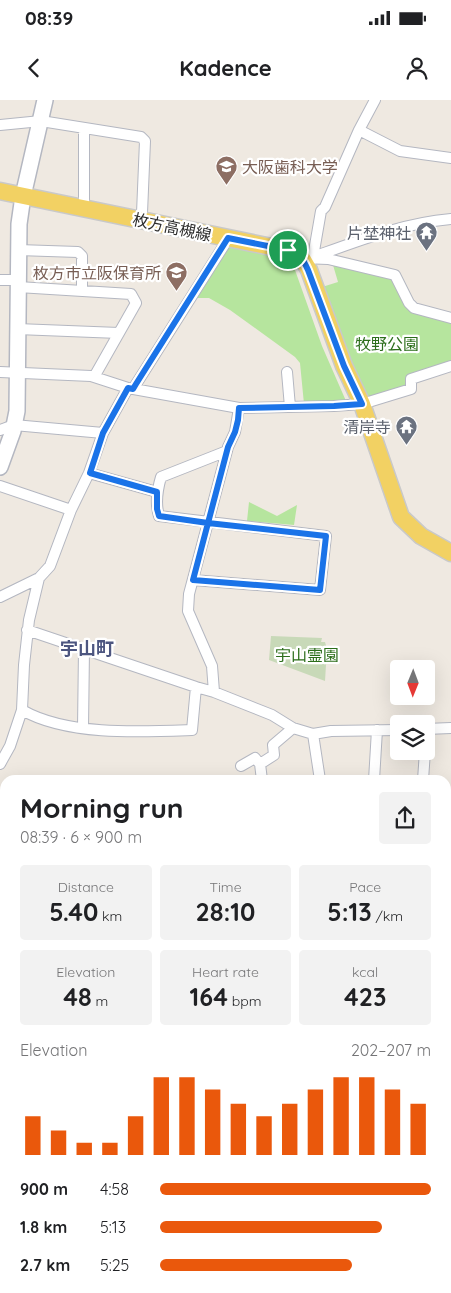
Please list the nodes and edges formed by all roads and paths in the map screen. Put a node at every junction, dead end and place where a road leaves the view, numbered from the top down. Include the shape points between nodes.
1 (45, 100) edge
2 (375, 100) edge
3 (41, 121) junction
4 (0, 125) edge
5 (84, 128) junction
6 (359, 130) junction
7 (451, 158) edge
8 (0, 191) edge
9 (23, 196) junction
10 (84, 208) junction
11 (139, 219) junction
12 (451, 219) edge
13 (228, 238) junction
14 (18, 250) junction
15 (308, 258) junction
16 (0, 280) edge
17 (18, 283) junction
18 (82, 290) junction
19 (451, 318) edge
20 (18, 329) junction
21 (119, 333) junction
22 (451, 366) edge
23 (0, 372) edge
24 (17, 372) junction
25 (287, 372) dead end
26 (94, 377) junction
27 (131, 388) junction
28 (362, 404) junction
29 (239, 408) junction
30 (290, 408) junction
31 (7, 427) edge
32 (103, 433) junction
33 (227, 450) junction
34 (0, 467) edge
35 (90, 473) junction
36 (0, 486) edge
37 (157, 492) junction
38 (71, 510) junction
39 (208, 523) junction
40 (451, 553) edge
41 (39, 578) junction
42 (193, 580) junction
43 (0, 596) edge
44 (28, 630) junction
45 (84, 650) junction
46 (196, 688) junction
47 (214, 692) junction
48 (22, 710) junction
49 (83, 728) junction
50 (293, 728) junction
51 (451, 728) edge
52 (435, 729) edge
53 (377, 730) junction
54 (390, 730) edge
55 (313, 734) junction
56 (424, 760) edge
57 (0, 764) edge
58 (260, 764) junction
59 (241, 766) dead end
60 (261, 775) edge
61 (319, 775) edge
62 (374, 775) edge
63 (423, 775) edge

1 - 3 street
2 - 6 street
3 - 4 street
3 - 5 street
3 - 9 street
5 - 10 street
5 - 11 street via 141,137 145,141 142,213
6 - 7 street via 400,151
6 - 15 street via 321,211
8 - 9 main road, 枚方高槻線
9 - 10 main road, 枚方高槻線
9 - 14 street
10 - 11 main road, 枚方高槻線
11 - 13 main road, 枚方高槻線
12 - 15 street via 367,237
13 - 15 main road, 枚方高槻線 via 288,250
13 - 27 street
14 - 17 street
14 - 18 street via 78,252 82,256
15 - 19 street via 328,259 395,275 414,308
15 - 28 main road via 308,270
16 - 17 street
17 - 18 street
17 - 20 street
18 - 21 street via 131,294 136,303
20 - 21 street
20 - 24 street
21 - 26 street
22 - 28 street via 411,379 411,389
23 - 24 street
24 - 26 street
24 - 31 street via 17,411
25 - 30 street
26 - 27 street
27 - 29 street
27 - 32 street
28 - 30 street
28 - 40 main road via 401,517 421,536
29 - 30 street
29 - 33 street via 235,432
31 - 32 street
31 - 34 street
32 - 35 street
33 - 37 street via 161,477
33 - 39 street
35 - 37 street
35 - 38 street
36 - 38 street
37 - 39 street via 159,516
38 - 41 street via 50,566
39 - 42 street
39 - 42 street via 326,536 320,590
41 - 43 street
41 - 44 street
42 - 47 street via 188,611 212,666
44 - 45 street
44 - 48 street
45 - 46 street
45 - 49 street
46 - 47 street
46 - 49 street via 192,730 144,732
47 - 50 street via 272,715
48 - 49 street via 33,716
48 - 57 street
50 - 55 street
50 - 58 street via 273,745 274,754
51 - 52 street
53 - 54 street
53 - 55 street
53 - 62 street
55 - 61 street
56 - 63 street
58 - 59 street via 255,758
58 - 60 street

